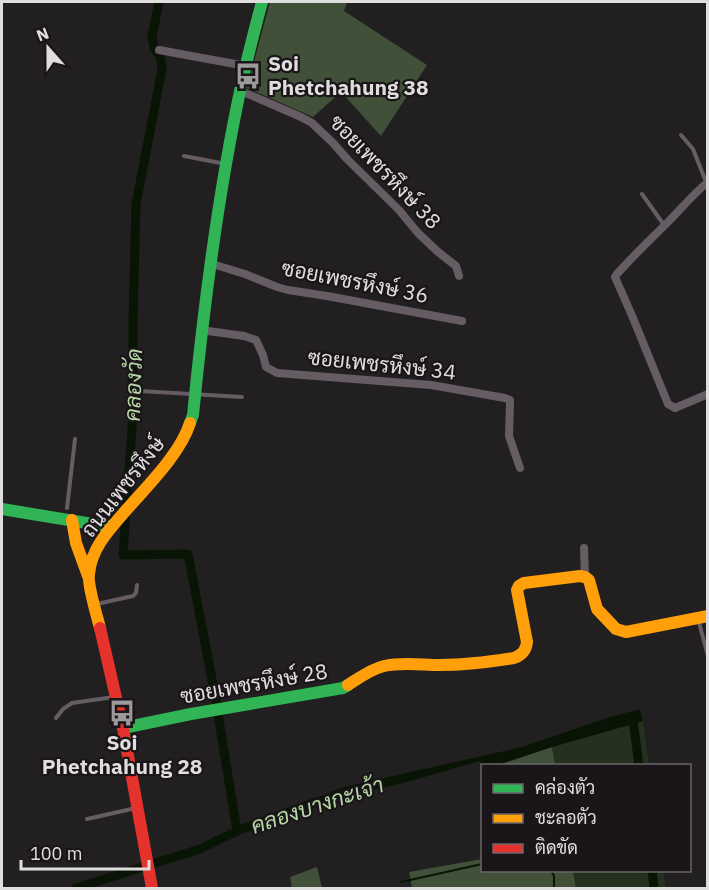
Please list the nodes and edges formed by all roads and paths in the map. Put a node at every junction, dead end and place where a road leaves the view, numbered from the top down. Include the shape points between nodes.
1 (262, 2) edge
2 (159, 50) dead end
3 (246, 66) junction
4 (241, 91) junction
5 (681, 135) dead end
6 (184, 156) dead end
7 (226, 164) junction
8 (707, 182) edge
9 (642, 194) dead end
10 (664, 226) junction
11 (209, 263) junction
12 (459, 276) dead end
13 (462, 321) dead end
14 (201, 330) junction
15 (140, 391) dead end
16 (195, 393) junction
17 (708, 394) edge
18 (242, 397) dead end
19 (75, 439) dead end
20 (520, 468) dead end
21 (2, 509) edge
22 (68, 515) junction
23 (111, 527) junction
24 (584, 548) dead end
25 (88, 576) junction
26 (585, 578) junction
27 (138, 585) dead end
28 (93, 605) junction
29 (702, 618) edge
30 (708, 656) edge
31 (115, 697) junction
32 (56, 718) dead end
33 (123, 728) junction
34 (137, 808) junction
35 (87, 819) dead end
36 (152, 887) edge

1 - 3 main road, ถนนเพชรหึงษ์
2 - 3 street
3 - 4 main road, ถนนเพชรหึงษ์
4 - 7 main road, ถนนเพชรหึงษ์
4 - 12 street, ซอยเพชรหึงษ์ 38 via 312,123 456,266
5 - 8 lane via 693,148
6 - 7 lane
7 - 11 main road, ถนนเพชรหึงษ์
8 - 10 street
9 - 10 lane
10 - 17 street via 615,277 668,404 675,408
11 - 13 street, ซอยเพชรหึงษ์ 36 via 288,290
11 - 14 main road, ถนนเพชรหึงษ์
14 - 16 main road, ถนนเพชรหึงษ์
14 - 20 street, ซอยเพชรหึงษ์ 34 via 256,340 266,367 277,373 431,385 510,400 509,436
15 - 16 lane
16 - 18 lane
16 - 23 main road, ถนนเพชรหึงษ์ via 193,415 178,448
19 - 22 lane
21 - 22 main road
22 - 23 main road
22 - 25 main road
23 - 25 main road, ถนนเพชรหึงษ์ via 99,543
24 - 26 street
25 - 28 main road, ถนนเพชรหึงษ์
26 - 29 main road via 591,585 597,609 621,631
26 - 33 main road, ซอยเพชรหึงษ์ 28 via 519,586 526,642 521,656 462,664 384,666 370,670 343,688
27 - 28 lane via 133,596
28 - 31 main road, ถนนเพชรหึงษ์
29 - 30 lane
31 - 32 lane via 72,703
31 - 33 main road, ถนนเพชรหึงษ์
33 - 34 main road, ถนนเพชรหึงษ์
34 - 35 lane
34 - 36 main road, ถนนเพชรหึงษ์

